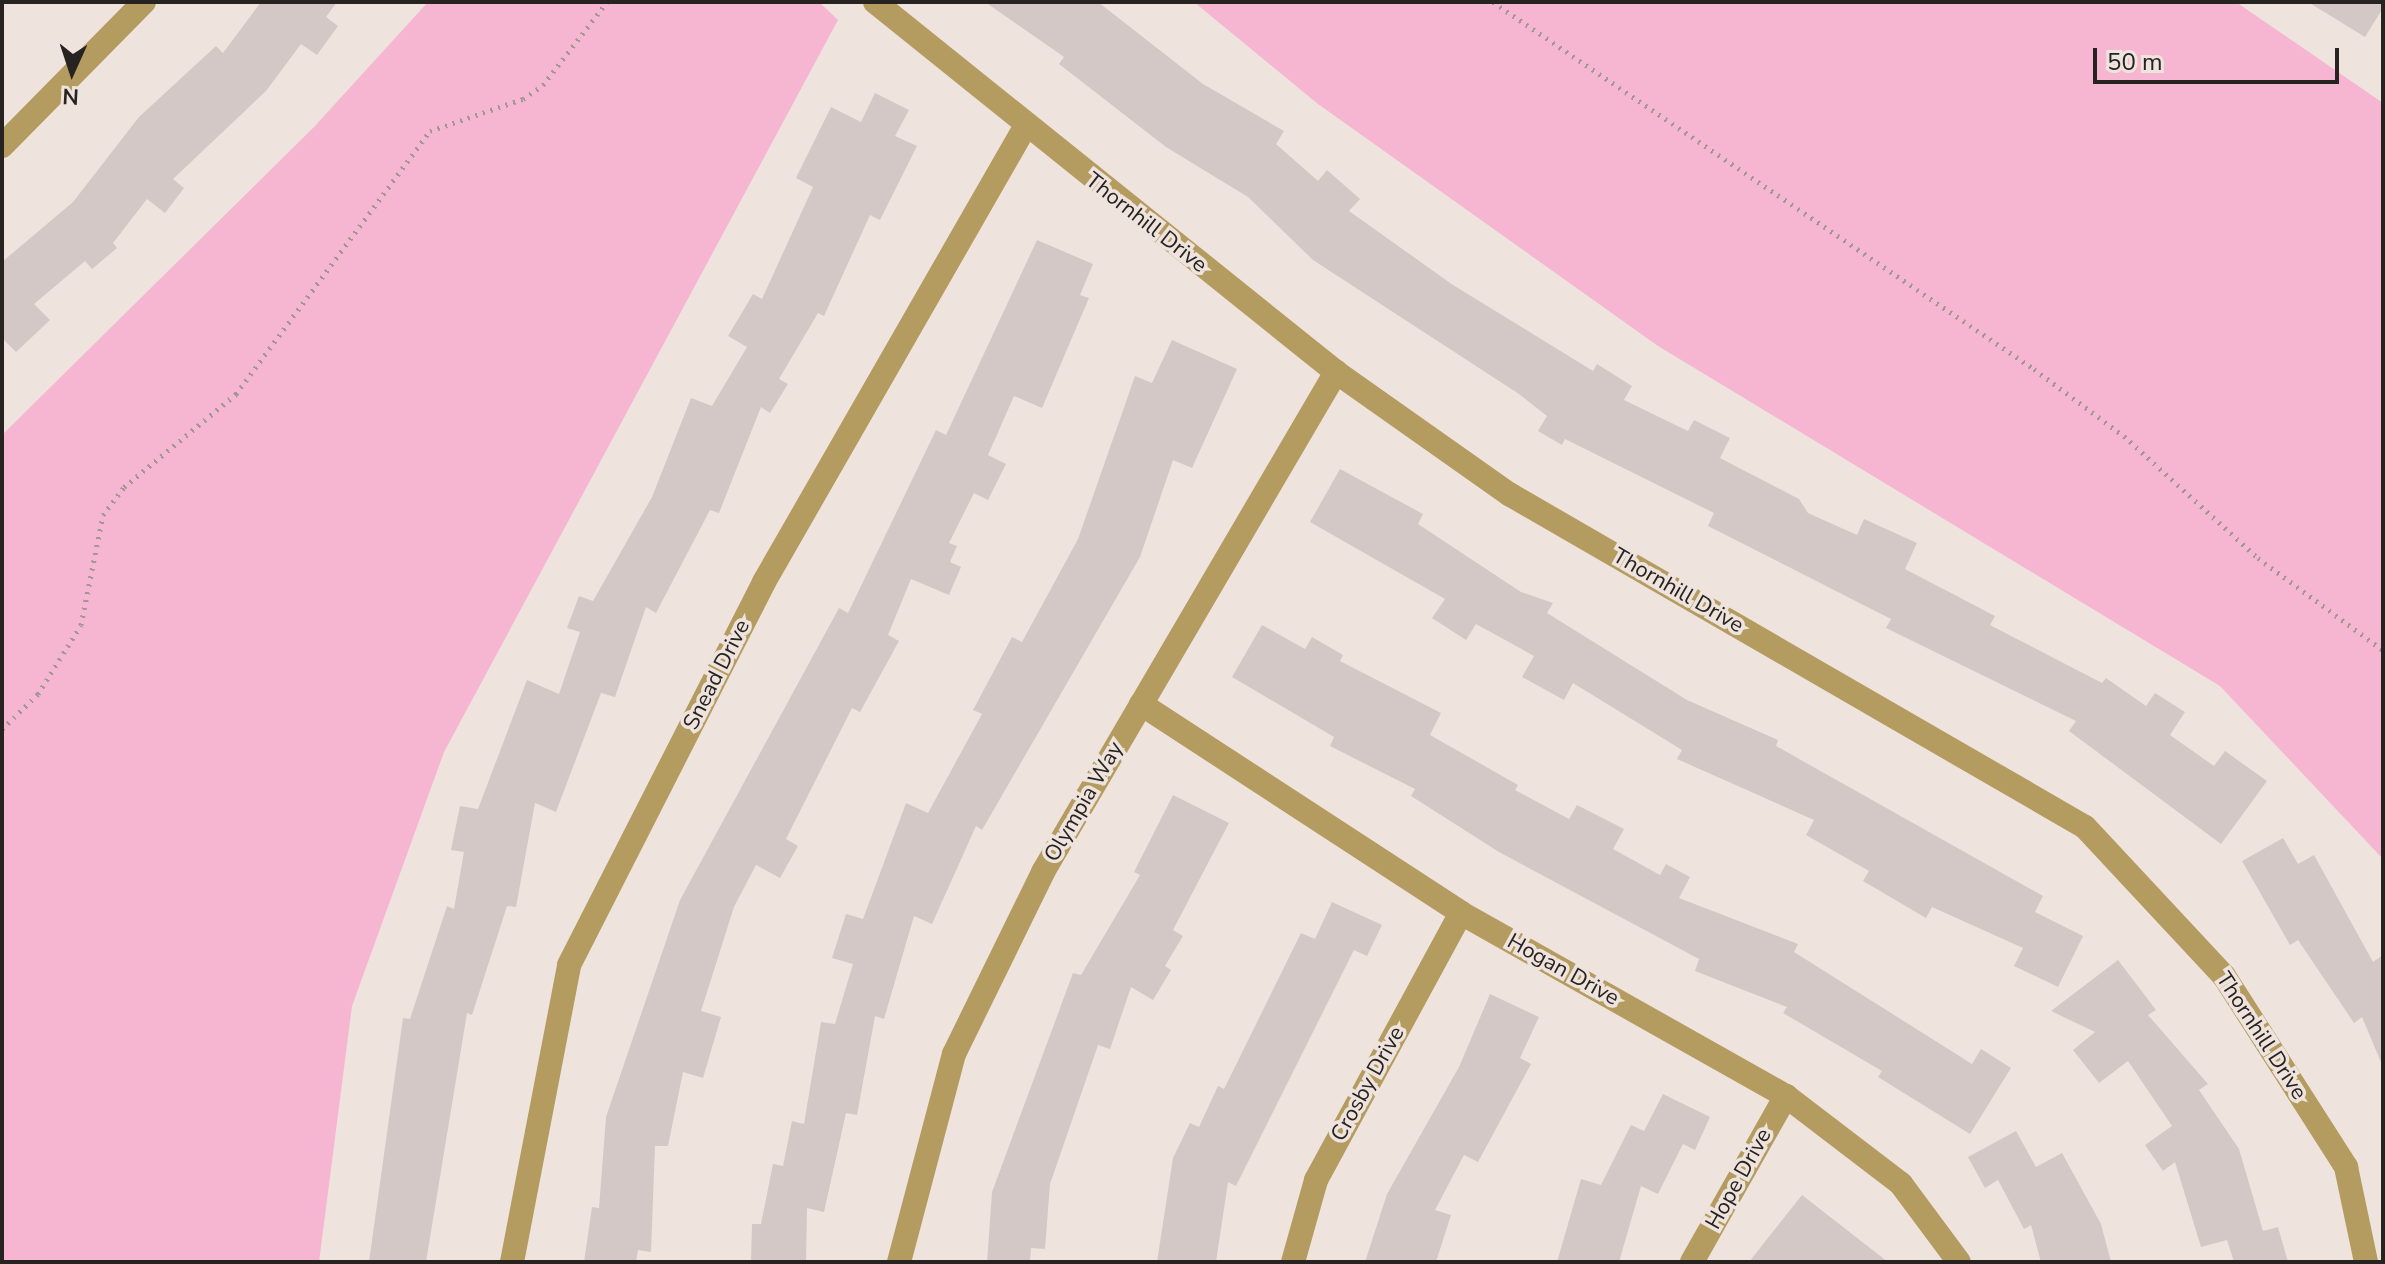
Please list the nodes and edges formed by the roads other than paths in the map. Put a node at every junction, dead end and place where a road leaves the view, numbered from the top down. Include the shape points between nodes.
1 (144, 2) edge
2 (875, 2) edge
3 (1025, 127) junction
4 (2, 146) edge
5 (1336, 372) junction
6 (1141, 704) junction
7 (1461, 913) junction
8 (1786, 1096) junction
9 (512, 1262) edge
10 (899, 1262) edge
11 (1293, 1262) edge
12 (1692, 1262) edge
13 (1959, 1262) edge
14 (2366, 1262) edge

1 - 4 street
2 - 3 street, Thornhill Drive
3 - 5 street, Thornhill Drive
3 - 9 street, Snead Drive via 764,582 569,965
5 - 6 street, Olympia Way
5 - 14 street, Thornhill Drive via 1509,494 2085,827 2232,988 2346,1167
6 - 7 street, Hogan Drive
6 - 10 street, Olympia Way via 1043,872 954,1054
7 - 8 street, Hogan Drive
7 - 11 street, Crosby Drive via 1316,1180
8 - 12 street, Hope Drive
8 - 13 street, Hogan Drive via 1901,1184

